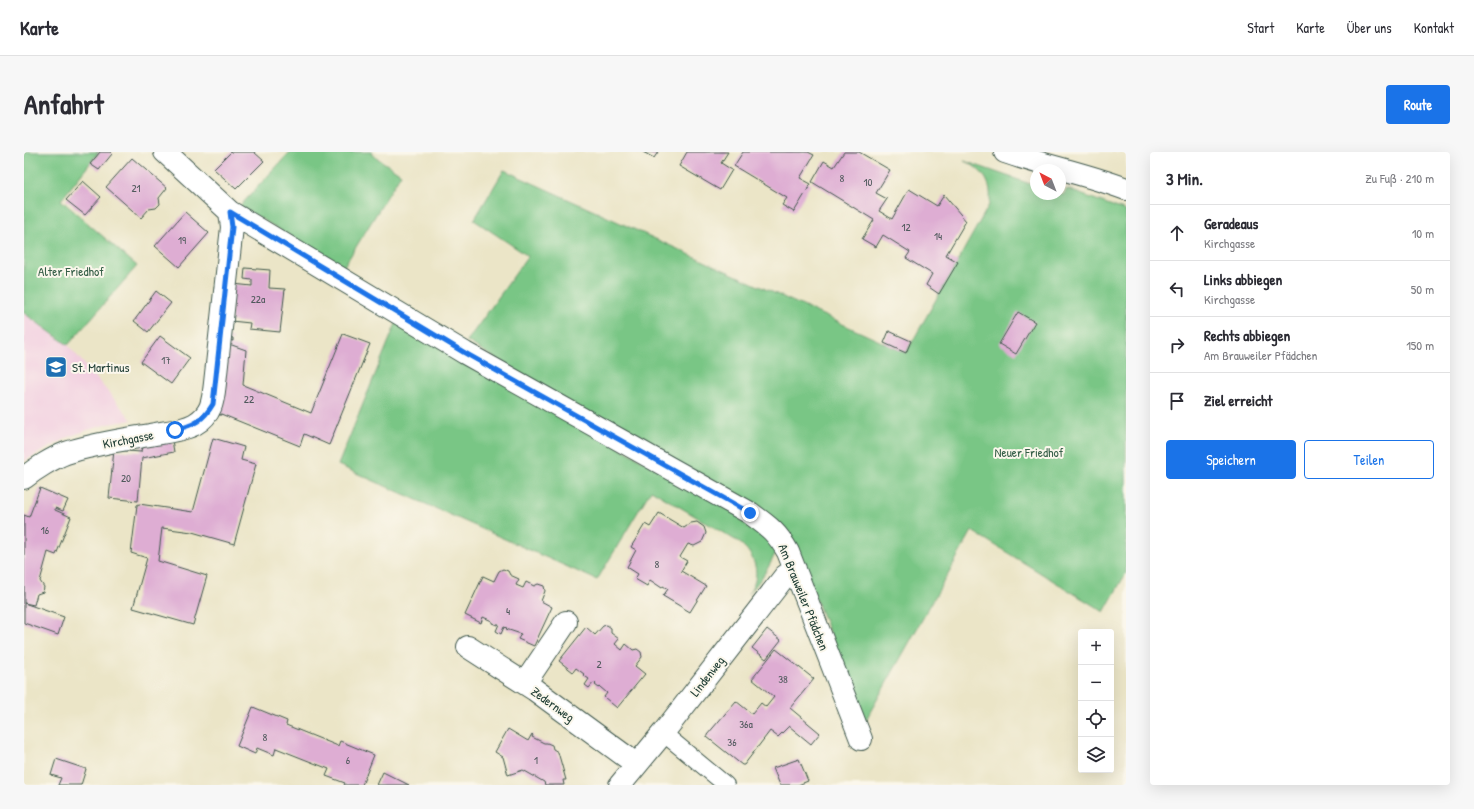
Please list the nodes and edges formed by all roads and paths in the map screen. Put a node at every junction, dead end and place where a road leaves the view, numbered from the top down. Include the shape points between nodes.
1 (165, 152) edge
2 (1005, 152) edge
3 (1035, 157) edge
4 (1126, 189) edge
5 (230, 212) junction
6 (24, 478) edge
7 (794, 569) junction
8 (566, 622) dead end
9 (468, 647) dead end
10 (525, 683) junction
11 (663, 733) junction
12 (860, 739) dead end
13 (636, 764) junction
14 (620, 785) edge
15 (726, 785) edge

1 - 5 street
2 - 3 street
3 - 4 street
5 - 6 street, Kirchgasse via 232,227 213,404 208,412 194,425 66,453
5 - 7 street, Am Brauweiler Pfädchen via 465,353 750,513 771,528 781,539
7 - 11 street, Lindenweg via 785,576
7 - 12 street, Am Brauweiler Pfädchen
8 - 10 street
9 - 10 street, Zedernweg
10 - 13 street, Zedernweg
11 - 13 street, Lindenweg
11 - 15 lane
13 - 14 street, Lindenweg

